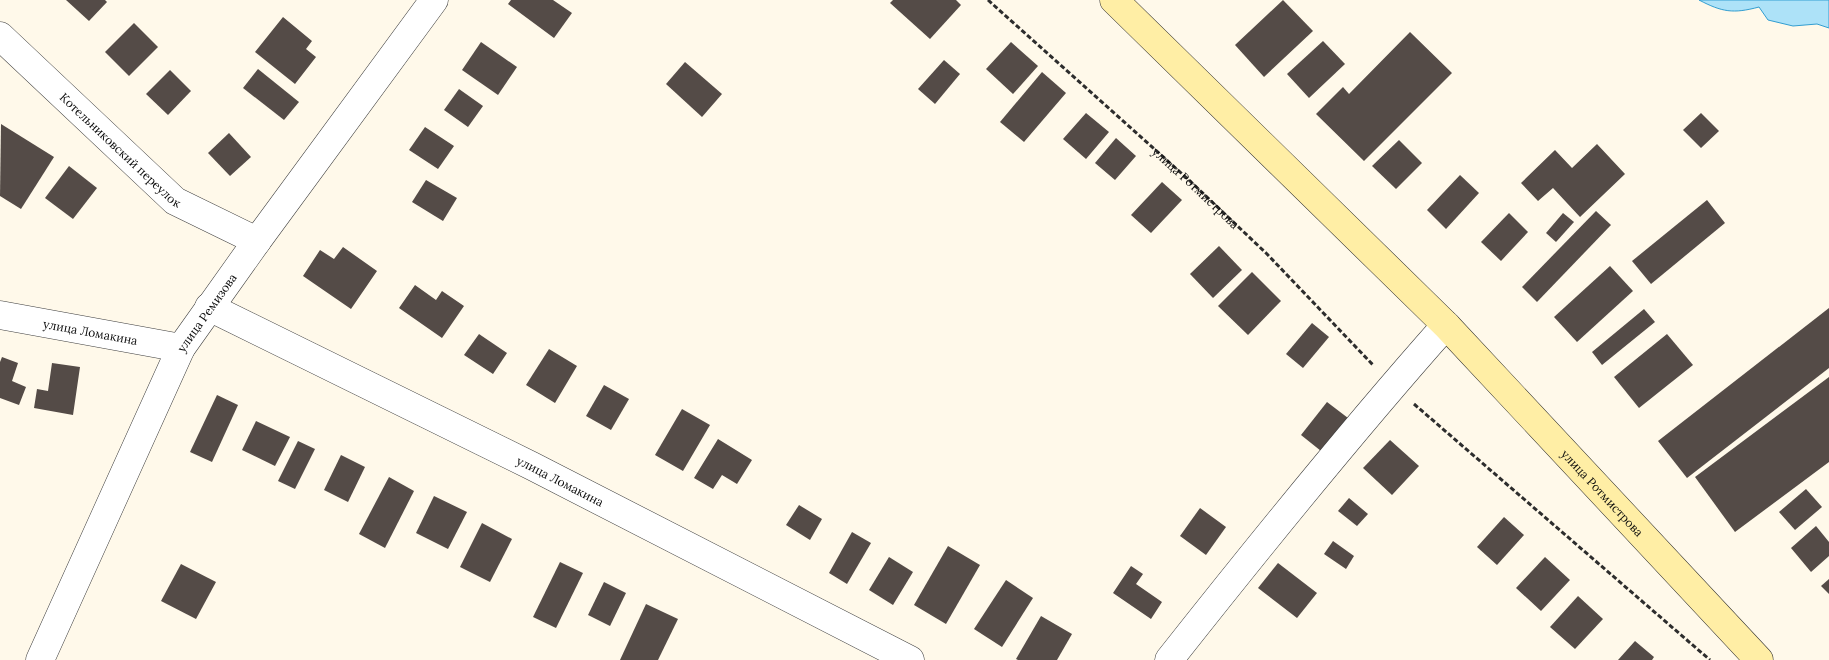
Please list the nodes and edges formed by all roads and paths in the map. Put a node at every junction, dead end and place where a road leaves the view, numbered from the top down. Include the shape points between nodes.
1 (434, 0) edge
2 (988, 0) edge
3 (1114, 0) edge
4 (0, 36) edge
5 (257, 240) junction
6 (209, 307) junction
7 (0, 315) edge
8 (1446, 325) junction
9 (181, 348) junction
10 (1392, 385) junction
11 (40, 660) edge
12 (910, 660) edge
13 (1169, 660) edge
14 (1710, 660) edge
15 (1759, 660) edge

1 - 5 street, улица Ремизова
2 - 10 path, улица Ротмистрова via 1197,188 1266,254
3 - 8 street, улица Ротмистрова
4 - 5 street, Котельниковский переулок via 175,201
5 - 6 street, улица Ремизова
6 - 9 street, улица Ремизова
6 - 12 street, улица Ломакина via 532,466
7 - 9 street, улица Ломакина
8 - 10 street
8 - 15 street, улица Ротмистрова
9 - 11 street, улица Ремизова
10 - 13 street
10 - 14 path, улица Ротмистрова

